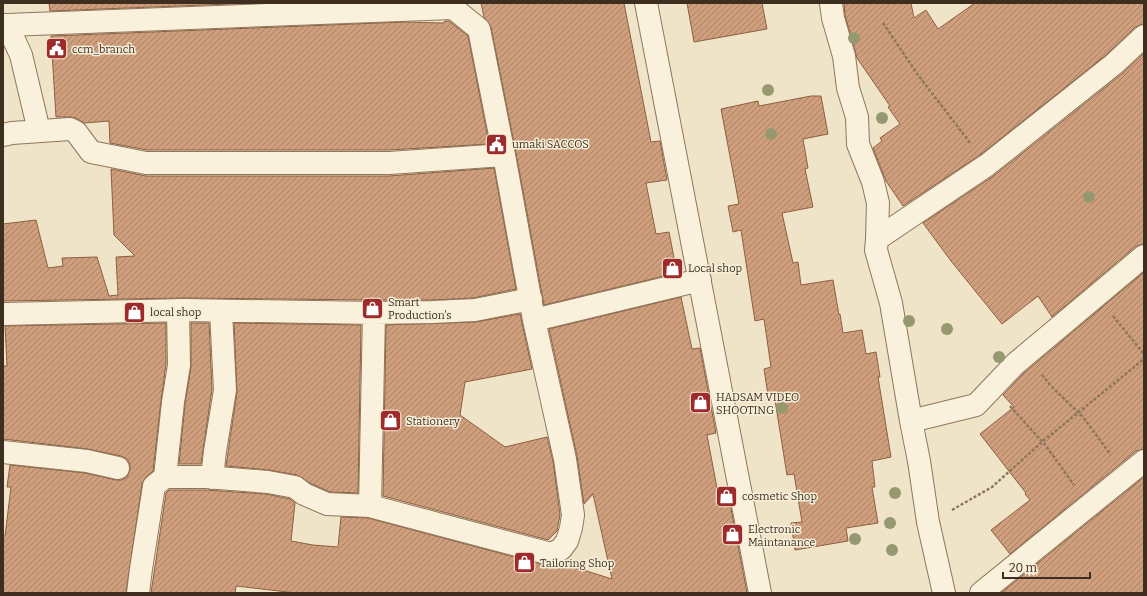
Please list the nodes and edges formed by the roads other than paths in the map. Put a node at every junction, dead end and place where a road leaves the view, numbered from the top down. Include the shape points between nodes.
1 (646, 3) edge
2 (831, 3) edge
3 (453, 6) edge
4 (5, 25) edge
5 (1144, 36) edge
6 (38, 131) junction
7 (3, 136) edge
8 (504, 155) junction
9 (876, 239) junction
10 (1144, 256) edge
11 (700, 280) junction
12 (533, 309) junction
13 (178, 310) junction
14 (221, 311) junction
15 (374, 313) junction
16 (3, 314) edge
17 (911, 421) junction
18 (3, 452) edge
19 (1144, 462) edge
20 (118, 468) dead end
21 (165, 477) junction
22 (212, 478) junction
23 (370, 506) junction
24 (138, 593) edge
25 (760, 593) edge
26 (944, 593) edge
27 (981, 593) edge

1 - 11 street
2 - 9 street via 844,56 848,88 857,117 858,144 873,182 878,203
3 - 4 street
3 - 8 street via 479,30
4 - 6 street via 21,55
5 - 9 street via 1114,64 987,165
6 - 7 street
6 - 8 street via 70,129 76,132 91,152 146,163 389,163
8 - 12 street
9 - 17 street via 876,250 891,303
10 - 17 street via 1015,364 976,405
11 - 12 street
11 - 25 street
12 - 15 street
12 - 23 street via 565,459 573,515 567,541 561,549 551,554
13 - 14 street
13 - 16 street
13 - 21 street via 179,365
14 - 15 street
14 - 22 street via 226,390
15 - 23 street
17 - 26 street via 928,522
18 - 20 street via 87,461
19 - 27 street
21 - 22 street
21 - 24 street via 154,486
22 - 23 street via 268,482 295,487 327,504

